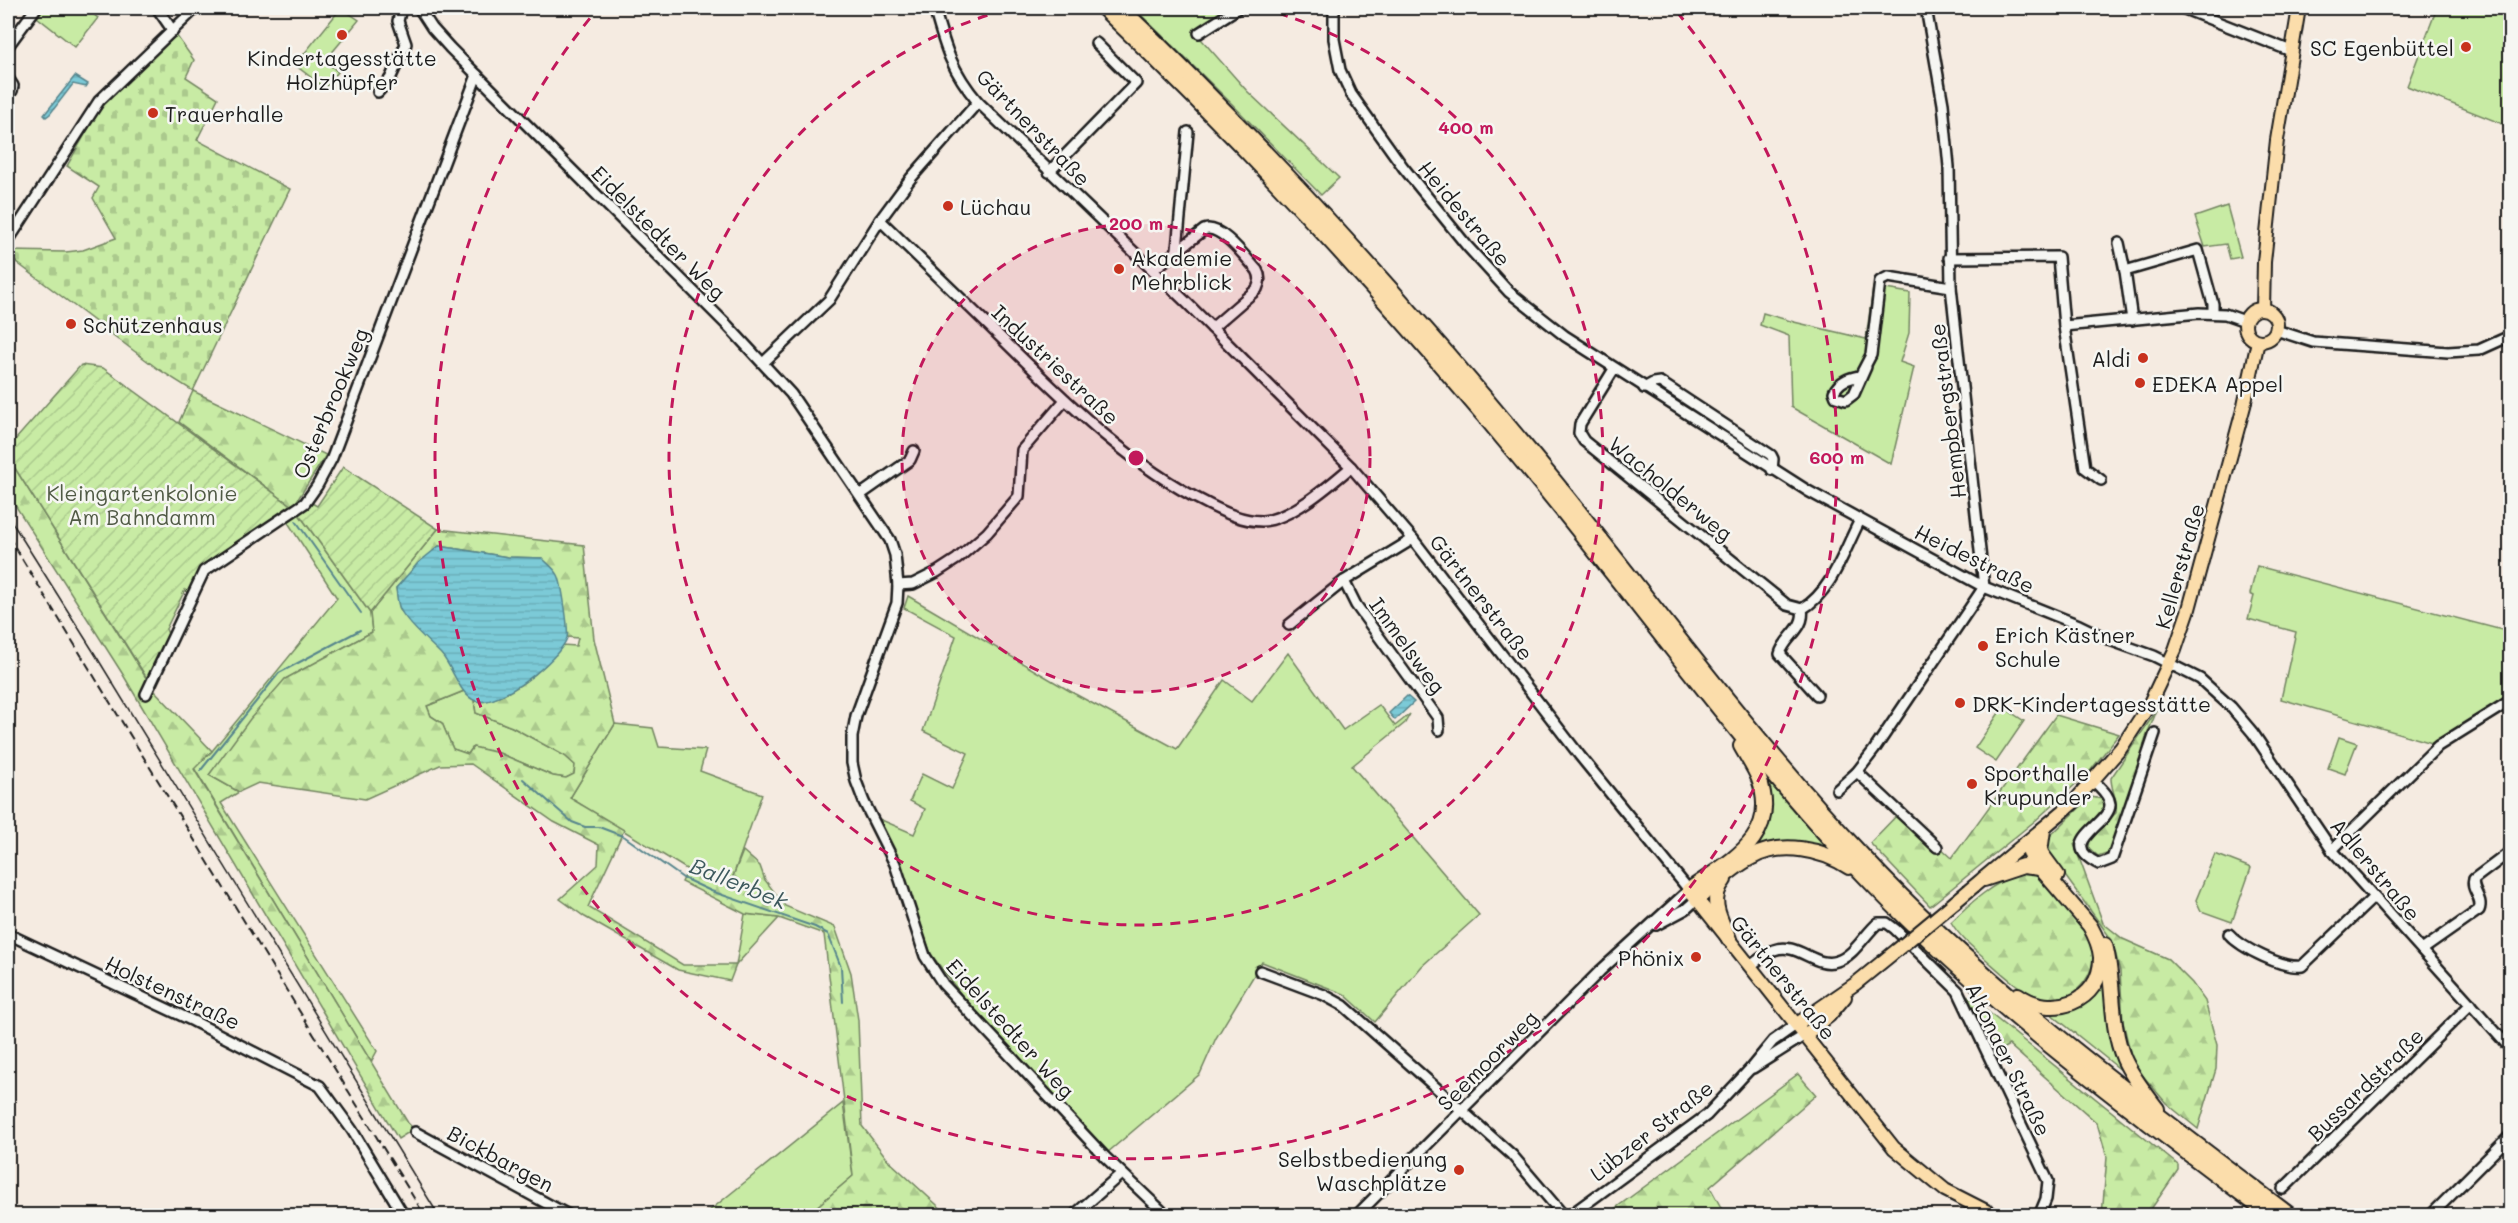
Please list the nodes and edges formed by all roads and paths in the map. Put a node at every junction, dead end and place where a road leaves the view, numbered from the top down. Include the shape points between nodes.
1 (36, 8) edge
2 (157, 8) edge
3 (196, 8) edge
4 (401, 8) edge
5 (419, 8) edge
6 (934, 8) edge
7 (1103, 8) edge
8 (1121, 8) edge
9 (1334, 8) edge
10 (1926, 8) edge
11 (2182, 8) edge
12 (2299, 8) edge
13 (1232, 9) edge
14 (172, 31) junction
15 (1199, 33) dead end
16 (1096, 43) dead end
17 (8, 46) edge
18 (2291, 51) junction
19 (477, 75) junction
20 (8, 78) edge
21 (378, 92) dead end
22 (8, 93) edge
23 (978, 102) junction
24 (1188, 132) dead end
25 (1049, 172) junction
26 (880, 220) junction
27 (8, 241) edge
28 (2119, 243) dead end
29 (1178, 249) junction
30 (1949, 258) junction
31 (1154, 270) junction
32 (2125, 271) junction
33 (1951, 287) junction
34 (2263, 309) junction
35 (2214, 313) junction
36 (2132, 320) junction
37 (2245, 321) junction
38 (2064, 326) junction
39 (1212, 328) junction
40 (2276, 330) junction
41 (2511, 336) edge
42 (2258, 341) junction
43 (763, 363) junction
44 (1866, 367) dead end
45 (1614, 369) junction
46 (1065, 400) junction
47 (914, 450) dead end
48 (1351, 467) junction
49 (2101, 480) dead end
50 (860, 495) junction
51 (1860, 520) junction
52 (1413, 539) junction
53 (1344, 581) junction
54 (898, 585) junction
55 (1984, 587) junction
56 (1802, 609) junction
57 (1289, 625) dead end
58 (2169, 663) junction
59 (146, 694) dead end
60 (1816, 695) dead end
61 (2511, 701) edge
62 (1730, 723) junction
63 (1439, 730) dead end
64 (2155, 733) dead end
65 (1857, 772) junction
66 (2094, 781) junction
67 (1837, 790) dead end
68 (2043, 830) junction
69 (2027, 843) junction
70 (1937, 848) dead end
71 (2332, 850) junction
72 (2040, 852) junction
73 (2511, 852) edge
74 (2040, 867) junction
75 (1730, 872) junction
76 (1984, 879) junction
77 (1874, 886) junction
78 (1693, 894) junction
79 (2374, 897) junction
80 (8, 934) edge
81 (2229, 934) dead end
82 (1729, 939) junction
83 (2422, 950) junction
84 (1958, 951) junction
85 (1750, 966) junction
86 (1260, 971) dead end
87 (1855, 984) junction
88 (2471, 1004) junction
89 (1797, 1024) junction
90 (1805, 1035) junction
91 (2511, 1048) edge
92 (1750, 1069) junction
93 (1463, 1111) junction
94 (2168, 1123) junction
95 (415, 1132) dead end
96 (2511, 1136) edge
97 (1121, 1174) junction
98 (2283, 1189) dead end
99 (404, 1215) edge
100 (570, 1215) edge
101 (1073, 1215) edge
102 (1167, 1215) edge
103 (1356, 1215) edge
104 (1564, 1215) edge
105 (1569, 1215) edge
106 (1991, 1215) edge
107 (2039, 1215) edge
108 (2271, 1215) edge
109 (2291, 1215) edge
110 (2430, 1215) edge

1 - 17 street
2 - 14 street
3 - 14 street
4 - 21 street via 398,21 406,44 390,79
5 - 19 street, Eidelstedter Weg via 439,36
6 - 23 street, Gärtnerstraße via 949,59
7 - 62 highway via 1277,183 1412,331 1547,492
8 - 84 highway via 1296,185 1422,325 1558,486 1767,748 1864,858
9 - 45 street, Heidestraße via 1340,70 1351,94 1403,167 1509,292
10 - 30 street, Hempbergstraße via 1944,107 1949,167
11 - 18 street
12 - 18 main road
13 - 15 street
14 - 27 street via 99,101
16 - 25 street via 1136,83
18 - 34 main road via 2277,140 2263,272
19 - 43 street, Eidelstedter Weg
19 - 59 street, Osterbrookweg via 332,458 305,502 204,571
20 - 22 street via 13,87
23 - 25 street, Gärtnerstraße
23 - 26 street
24 - 29 street
25 - 31 street, Gärtnerstraße
26 - 43 street via 829,300
26 - 46 street, Industriestraße
28 - 32 street
29 - 31 street
29 - 39 street via 1204,230 1214,228 1260,275 1257,289
30 - 33 street, Hempbergstraße
30 - 38 street via 2058,256
31 - 39 street, Gärtnerstraße
32 - 35 street via 2198,250
32 - 36 street
33 - 44 street via 1888,277 1880,281 1871,355
33 - 55 street, Hempbergstraße
34 - 37 main road via 2252,312
34 - 40 main road via 2276,319
35 - 36 street
35 - 37 street
36 - 38 street
37 - 42 main road via 2245,330
38 - 49 street via 2085,468
39 - 48 street, Gärtnerstraße
40 - 41 street via 2313,342 2448,352 2480,350
40 - 42 main road via 2269,339
42 - 58 main road, Kellerstraße via 2189,609
43 - 50 street, Eidelstedter Weg via 801,407
45 - 51 street, Heidestraße via 1644,388 1660,382 1771,455 1772,471
45 - 56 street, Wacholderweg via 1580,424 1584,441 1787,605
46 - 48 street, Industriestraße via 1158,475 1236,517 1264,521 1289,512
46 - 54 street via 1022,450 1019,496 987,533 937,572 913,584
47 - 50 street via 910,460
48 - 52 street, Gärtnerstraße
50 - 54 street, Eidelstedter Weg via 890,540
51 - 55 street, Heidestraße
51 - 56 street via 1827,583
52 - 53 street, Immelsweg
52 - 78 street, Gärtnerstraße via 1580,756
53 - 57 street, Immelsweg
53 - 63 street, Immelsweg via 1356,605 1438,718
54 - 97 street, Eidelstedter Weg via 892,620 853,730 851,753 856,781 895,864 932,970
55 - 58 street, Heidestraße
55 - 65 street
56 - 60 street via 1803,620 1780,654
58 - 66 main road, Kellerstraße via 2149,705
58 - 71 street, Adlerstraße via 2200,678 2231,707 2264,747
61 - 71 street via 2438,746
62 - 77 highway
62 - 78 highway via 1761,784 1762,823 1748,846
64 - 66 street via 2112,859 2099,864 2088,859 2083,849 2084,838 2106,816 2110,806 2107,795
65 - 67 street
65 - 70 street
66 - 68 main road, Kellerstraße
68 - 69 main road, Kellerstraße
68 - 72 highway
69 - 72 highway
69 - 74 highway
69 - 76 main road, Kellerstraße
71 - 79 street, Adlerstraße
72 - 94 highway via 2097,927 2111,969 2116,1029 2124,1059
73 - 83 street via 2474,879 2481,903 2479,910
74 - 76 highway via 2023,866
74 - 84 highway via 2081,914 2096,938 2101,957 2099,968 2084,995 2064,1005 2030,1004
75 - 77 highway via 1759,854 1799,849 1837,859
75 - 78 highway
75 - 82 highway via 1715,899 1718,917
76 - 87 main road, Kellerstraße, bridge
77 - 108 highway via 2012,1015
78 - 82 main road, Gärtnerstraße
78 - 93 street, Seemoorweg via 1686,909 1646,930 1600,971
79 - 81 street via 2302,966 2287,965 2237,944
79 - 83 street, Adlerstraße
80 - 99 street, Holstenstraße via 320,1086
82 - 85 main road, Gärtnerstraße
83 - 88 street, Adlerstraße
84 - 94 highway via 2037,1020
85 - 89 main road, Gärtnerstraße
85 - 107 street, Altonaer Straße via 1776,949 1785,948 1821,962 1839,961 1883,921 1895,929 1958,991 2048,1181
86 - 93 street via 1344,1006
87 - 89 main road, Kellerstraße
87 - 90 main road, Kellerstraße via 1829,1016
88 - 91 street, Adlerstraße
88 - 98 street, Bussardstraße
89 - 90 main road, Gärtnerstraße
89 - 92 street, Lübzer Straße via 1773,1041
90 - 92 street, Lübzer Straße
90 - 106 main road, Gärtnerstraße via 1894,1148 1945,1190
92 - 105 street, Lübzer Straße via 1707,1115
93 - 103 street, Seemoorweg
93 - 104 street via 1520,1164
94 - 109 highway
95 - 100 street, Bickbargen
96 - 110 street
97 - 101 street
97 - 102 street, Eidelstedter Weg

